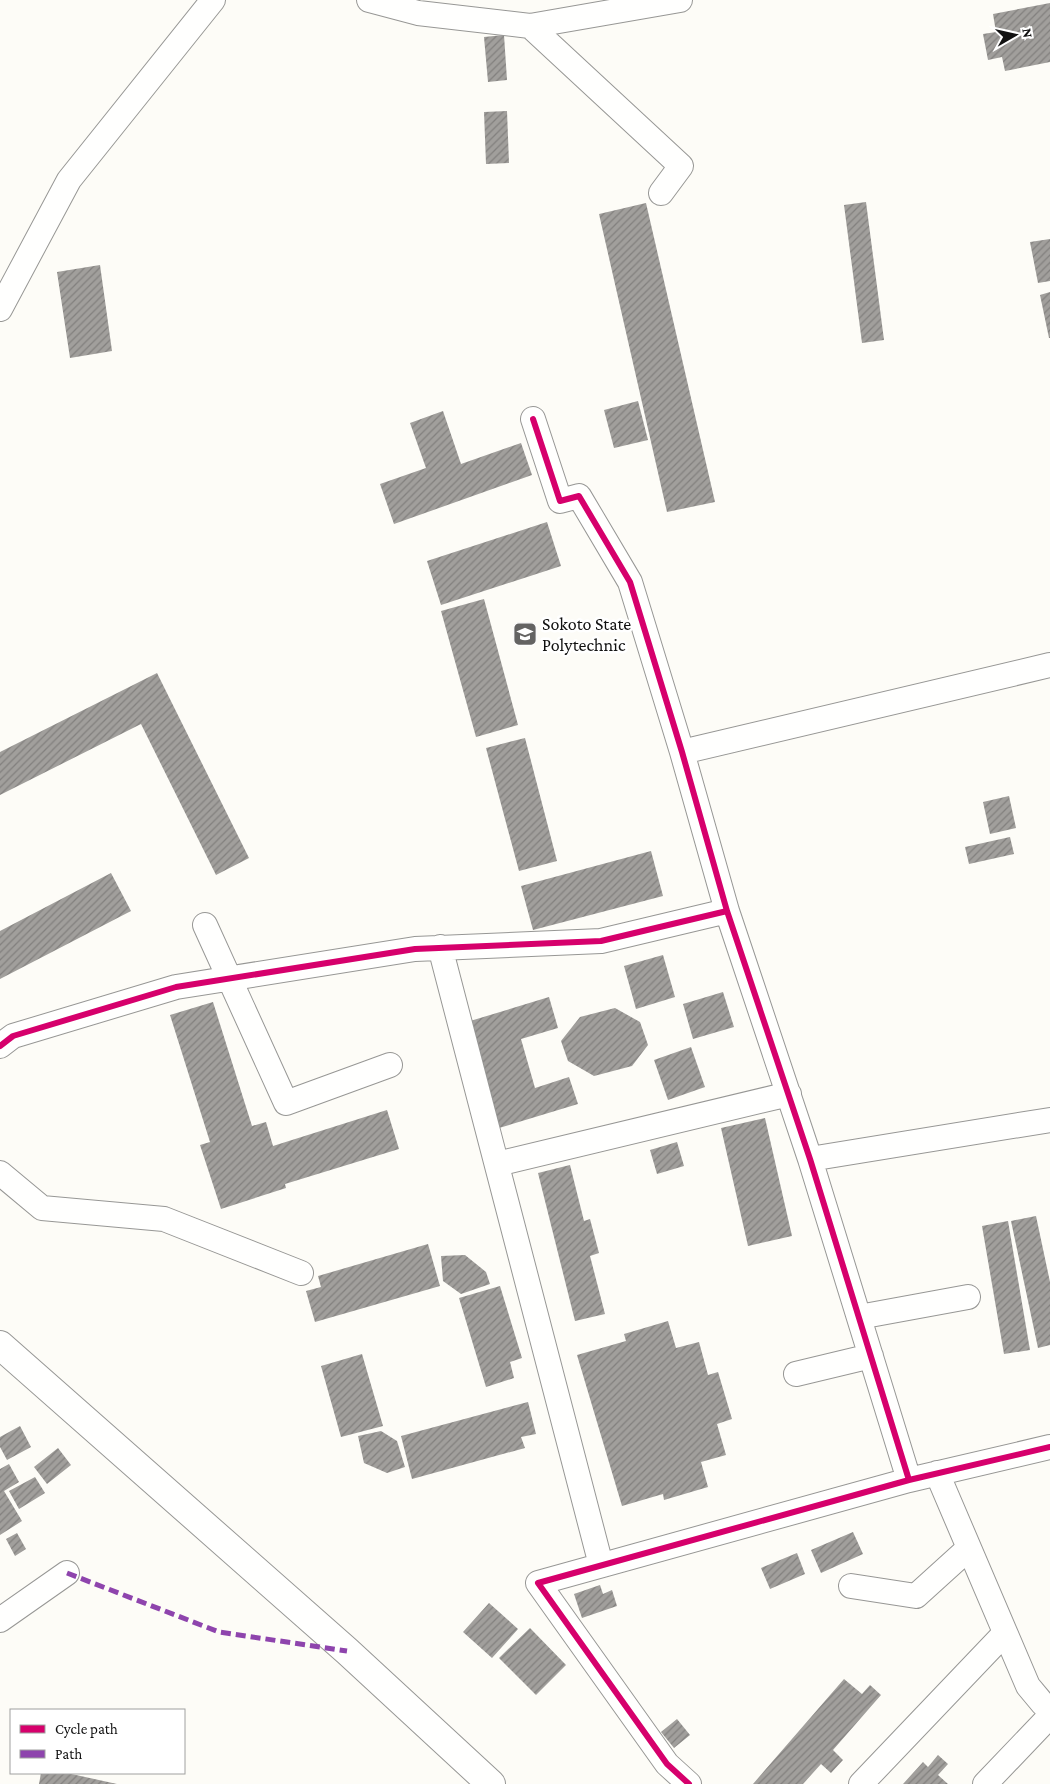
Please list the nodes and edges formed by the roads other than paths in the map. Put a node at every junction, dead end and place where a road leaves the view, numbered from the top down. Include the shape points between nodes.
1 (213, 0) edge
2 (368, 0) edge
3 (680, 0) edge
4 (530, 26) junction
5 (661, 193) dead end
6 (0, 309) edge
7 (533, 419) dead end
8 (1050, 665) edge
9 (682, 752) junction
10 (726, 911) junction
11 (205, 925) dead end
12 (440, 947) junction
13 (229, 978) junction
14 (0, 1046) edge
15 (390, 1065) dead end
16 (789, 1094) junction
17 (1050, 1120) edge
18 (810, 1159) junction
19 (497, 1164) junction
20 (0, 1173) edge
21 (301, 1273) dead end
22 (968, 1297) dead end
23 (859, 1317) junction
24 (0, 1345) edge
25 (871, 1356) junction
26 (796, 1374) dead end
27 (1050, 1447) edge
28 (937, 1474) junction
29 (909, 1480) junction
30 (969, 1548) junction
31 (601, 1565) junction
32 (67, 1573) dead end
33 (852, 1586) dead end
34 (0, 1620) edge
35 (1005, 1633) junction
36 (1050, 1707) edge
37 (1050, 1716) edge
38 (491, 1784) edge
39 (690, 1784) edge
40 (861, 1784) edge
41 (985, 1784) edge

1 - 6 street via 69,180
2 - 4 street via 418,13
3 - 4 street
4 - 5 street via 681,166
7 - 9 street via 560,501 578,496 630,582
8 - 9 street
9 - 10 street
10 - 12 street via 600,941
10 - 16 street
11 - 13 street
12 - 13 street via 415,948
12 - 19 street
13 - 14 street via 176,987 13,1036
13 - 15 street via 286,1103
16 - 18 street
16 - 19 street
17 - 18 street
18 - 23 street
19 - 31 street
20 - 21 street via 42,1208 164,1219
22 - 23 street
23 - 25 street
24 - 38 street via 340,1645
25 - 26 street
25 - 29 street
27 - 28 street
28 - 29 street
28 - 30 street
29 - 31 street
30 - 33 street via 916,1596
30 - 35 street
31 - 39 street via 538,1583 667,1764
32 - 34 street
35 - 36 street via 1028,1686 1043,1704
35 - 40 street
37 - 41 street

